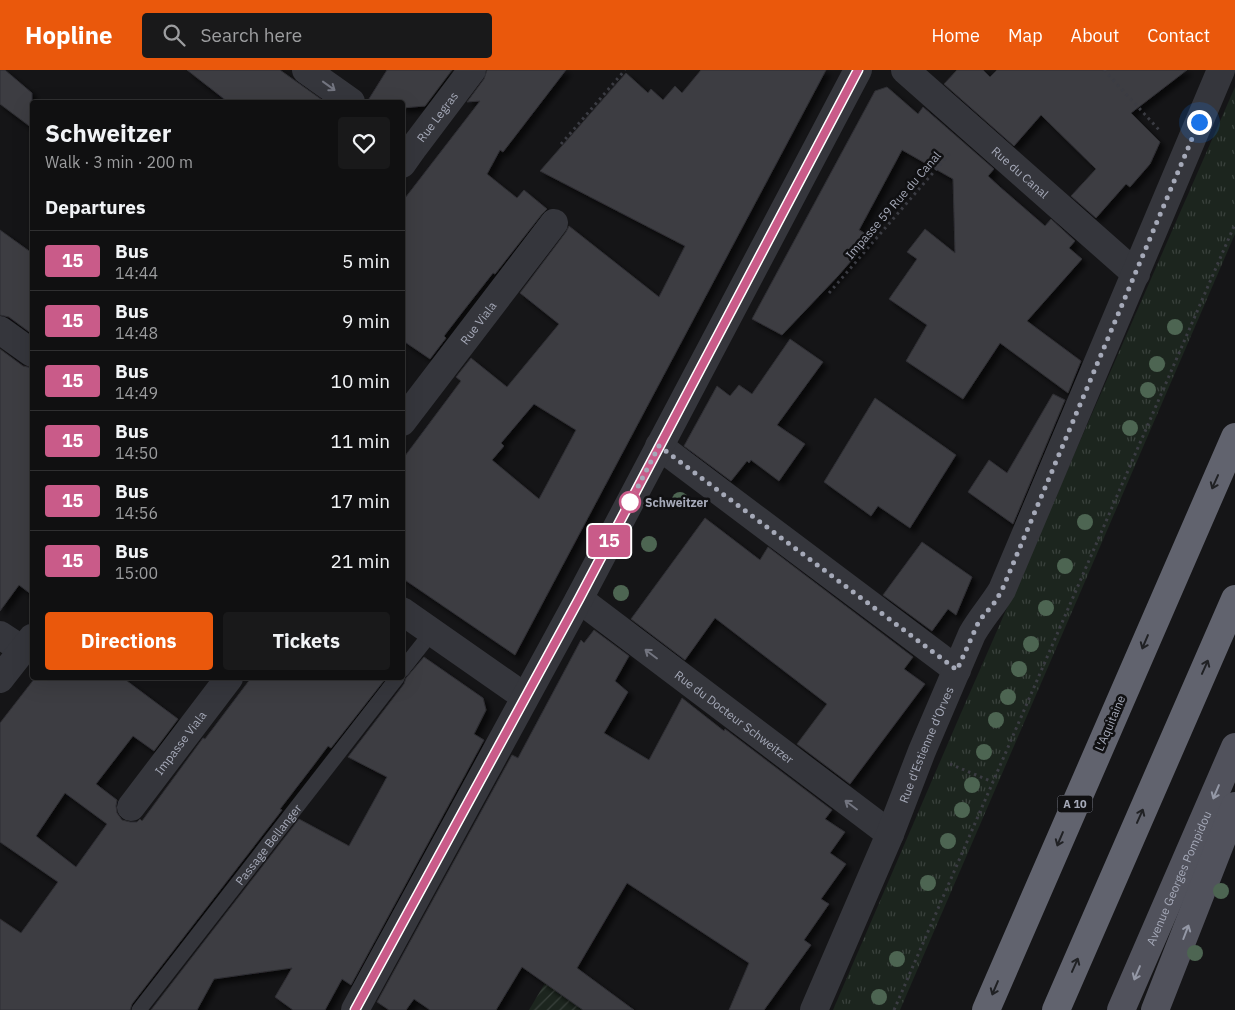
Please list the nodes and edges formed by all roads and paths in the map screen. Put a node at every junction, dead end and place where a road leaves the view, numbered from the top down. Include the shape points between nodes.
1 (306, 70) edge
2 (472, 70) edge
3 (625, 70) edge
4 (858, 70) edge
5 (904, 70) edge
6 (1104, 70) edge
7 (1221, 70) edge
8 (348, 100) edge
9 (970, 128) junction
10 (561, 144) dead end
11 (406, 150) edge
12 (1184, 157) junction
13 (554, 223) dead end
14 (1235, 224) edge
15 (1136, 274) junction
16 (829, 293) dead end
17 (0, 330) edge
18 (30, 352) edge
19 (405, 418) edge
20 (1235, 437) edge
21 (659, 446) junction
22 (579, 599) junction
23 (1235, 599) edge
24 (405, 613) edge
25 (432, 632) junction
26 (0, 635) edge
27 (28, 644) edge
28 (405, 666) edge
29 (957, 670) junction
30 (0, 679) edge
31 (227, 680) edge
32 (395, 680) edge
33 (525, 697) junction
34 (1235, 747) edge
35 (948, 763) dead end
36 (993, 782) junction
37 (1235, 806) edge
38 (130, 807) dead end
39 (890, 834) junction
40 (139, 1010) edge
41 (355, 1010) edge
42 (814, 1010) edge
43 (894, 1010) edge
44 (986, 1010) edge
45 (1056, 1010) edge
46 (1121, 1010) edge
47 (1155, 1010) edge

1 -> 8 street
2 - 11 street, Rue Legras
3 - 10 path
4 - 21 street
5 - 9 street, Rue du Canal
6 - 12 path
7 - 12 street, Rue d'Estienne d'Orves
9 - 15 street, Rue du Canal
9 - 16 path, Impasse 59 Rue du Canal
12 - 15 street, Rue d'Estienne d'Orves
13 - 19 street, Rue Viala
14 - 36 path
15 - 29 street, Rue d'Estienne d'Orves via 1002,590 979,621
17 - 18 street
20 -> 44 highway, L'Aquitaine / A 10
21 - 22 street
21 - 29 street
22 - 33 street
39 -> 22 street, Rue du Docteur Schweitzer
45 -> 23 highway
24 - 25 street
25 - 28 lane
25 - 33 street
26 - 27 street
27 - 30 street
29 - 39 street, Rue d'Estienne d'Orves
31 - 38 street, Impasse Viala
32 - 40 lane, Passage Bellanger
33 - 41 street
34 -> 46 main road, Avenue Georges Pompidou
35 - 36 path
36 - 43 path
47 -> 37 main road, Avenue Georges Pompidou
39 - 42 street, Rue d'Estienne d'Orves

